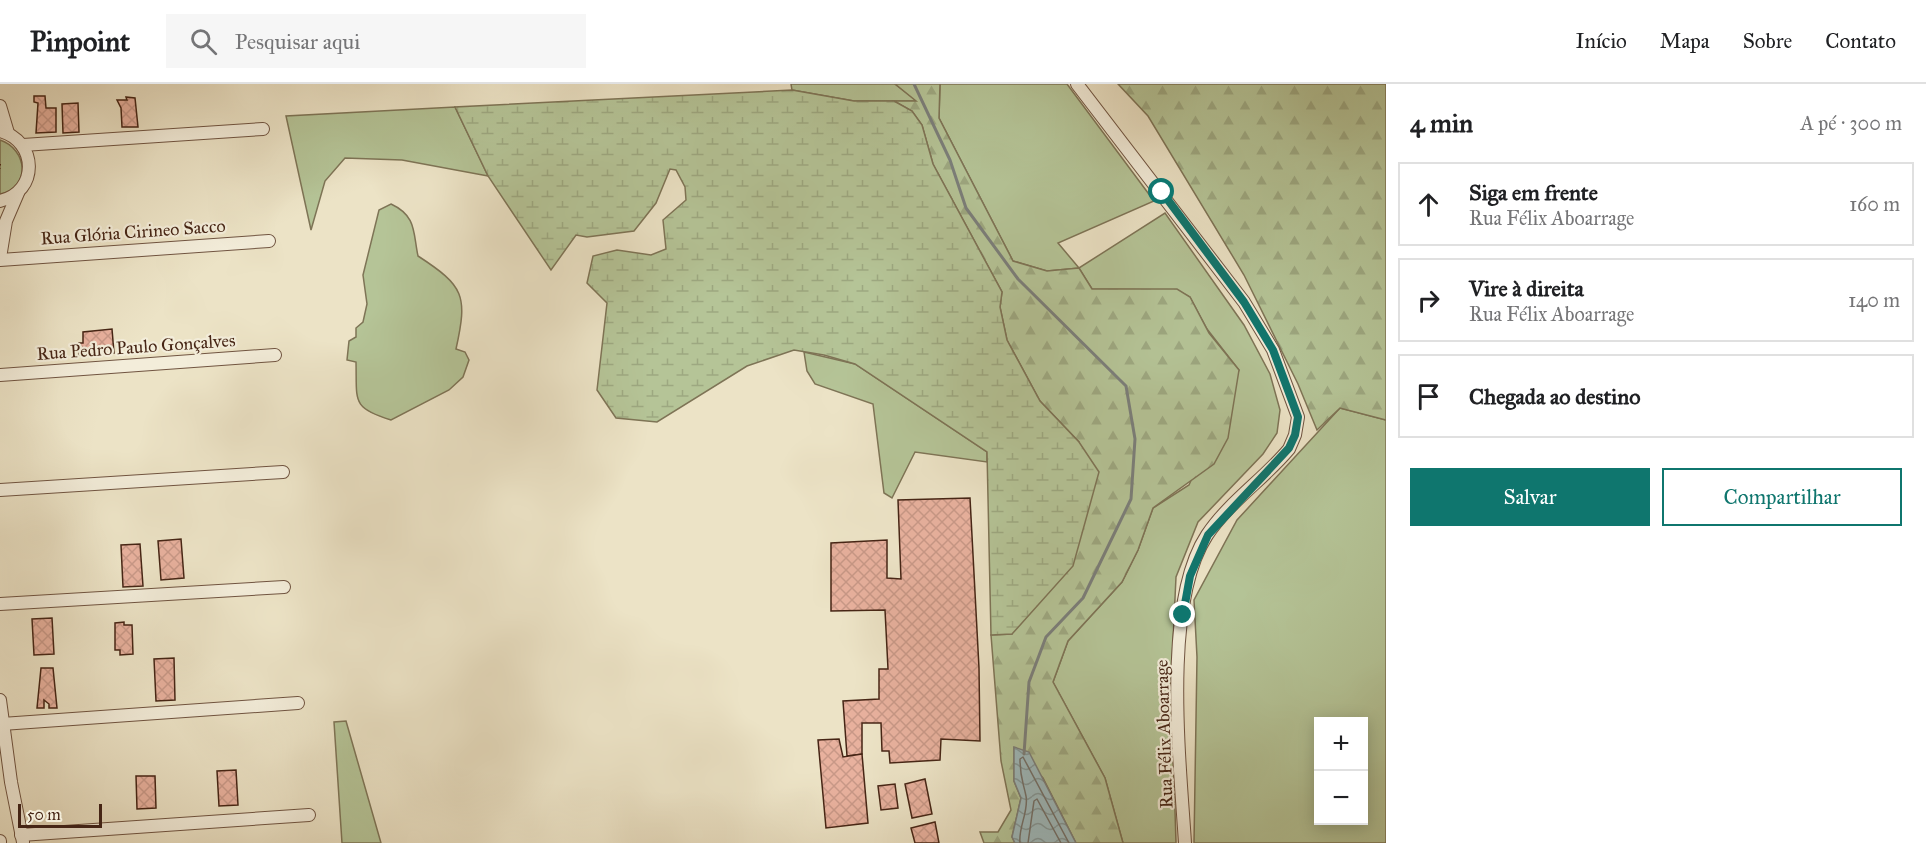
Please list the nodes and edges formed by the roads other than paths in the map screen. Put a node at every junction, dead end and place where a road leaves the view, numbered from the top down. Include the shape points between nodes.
1 (1077, 84) edge
2 (0, 105) edge
3 (263, 129) dead end
4 (4, 132) edge
5 (23, 145) junction
6 (19, 192) junction
7 (0, 201) edge
8 (269, 241) dead end
9 (0, 259) edge
10 (274, 355) dead end
11 (0, 375) edge
12 (283, 472) dead end
13 (0, 490) edge
14 (284, 587) dead end
15 (0, 604) edge
16 (0, 699) edge
17 (298, 703) dead end
18 (3, 724) junction
19 (309, 815) dead end
20 (22, 839) edge
21 (1185, 843) edge

1 - 21 street, Rua Félix Aboarrage via 1244,302 1273,350 1298,417 1289,448 1208,535 1190,576 1178,683
2 - 4 street
3 - 5 street
4 - 5 street
5 - 6 street via 30,164
6 - 7 street
6 - 9 street via 6,221
8 - 9 street, Rua Glória Cirineo Sacco
10 - 11 street, Rua Pedro Paulo Gonçalves
12 - 13 street
14 - 15 street
16 - 18 street
17 - 18 street
18 - 20 street
19 - 20 street

